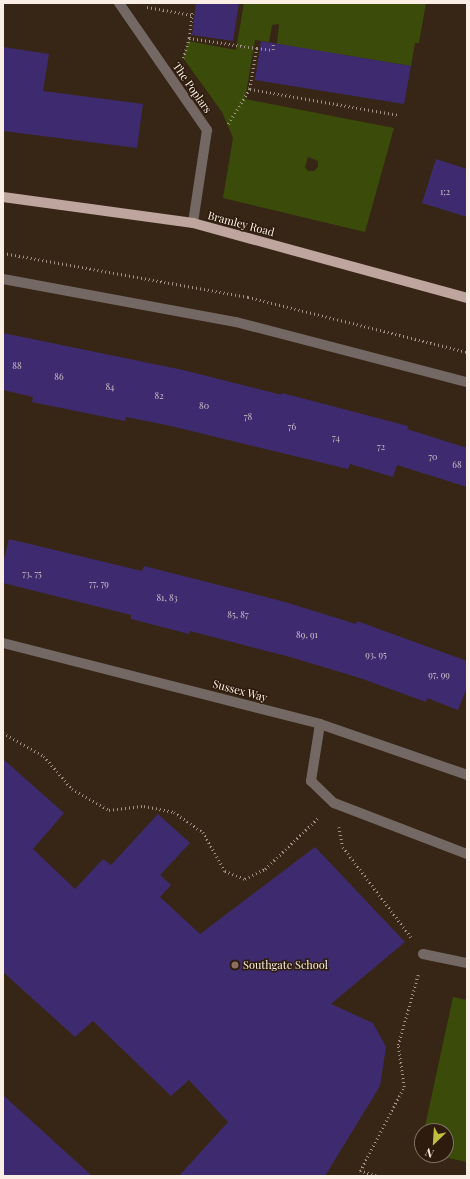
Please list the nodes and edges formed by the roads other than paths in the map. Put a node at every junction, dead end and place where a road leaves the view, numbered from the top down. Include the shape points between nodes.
1 (118, 3) edge
2 (3, 197) edge
3 (193, 223) junction
4 (3, 279) edge
5 (467, 298) edge
6 (467, 382) edge
7 (3, 643) edge
8 (320, 724) junction
9 (467, 775) edge
10 (467, 854) edge
11 (423, 954) road end
12 (467, 963) edge

1 - 3 street, The Poplars via 207,130
2 - 3 main road, Bramley Road
3 - 5 main road, Bramley Road
4 - 6 street via 236,322
7 - 8 street, Sussex Way
8 - 9 street, Sussex Way
8 - 10 street via 310,781 334,803
11 - 12 street

